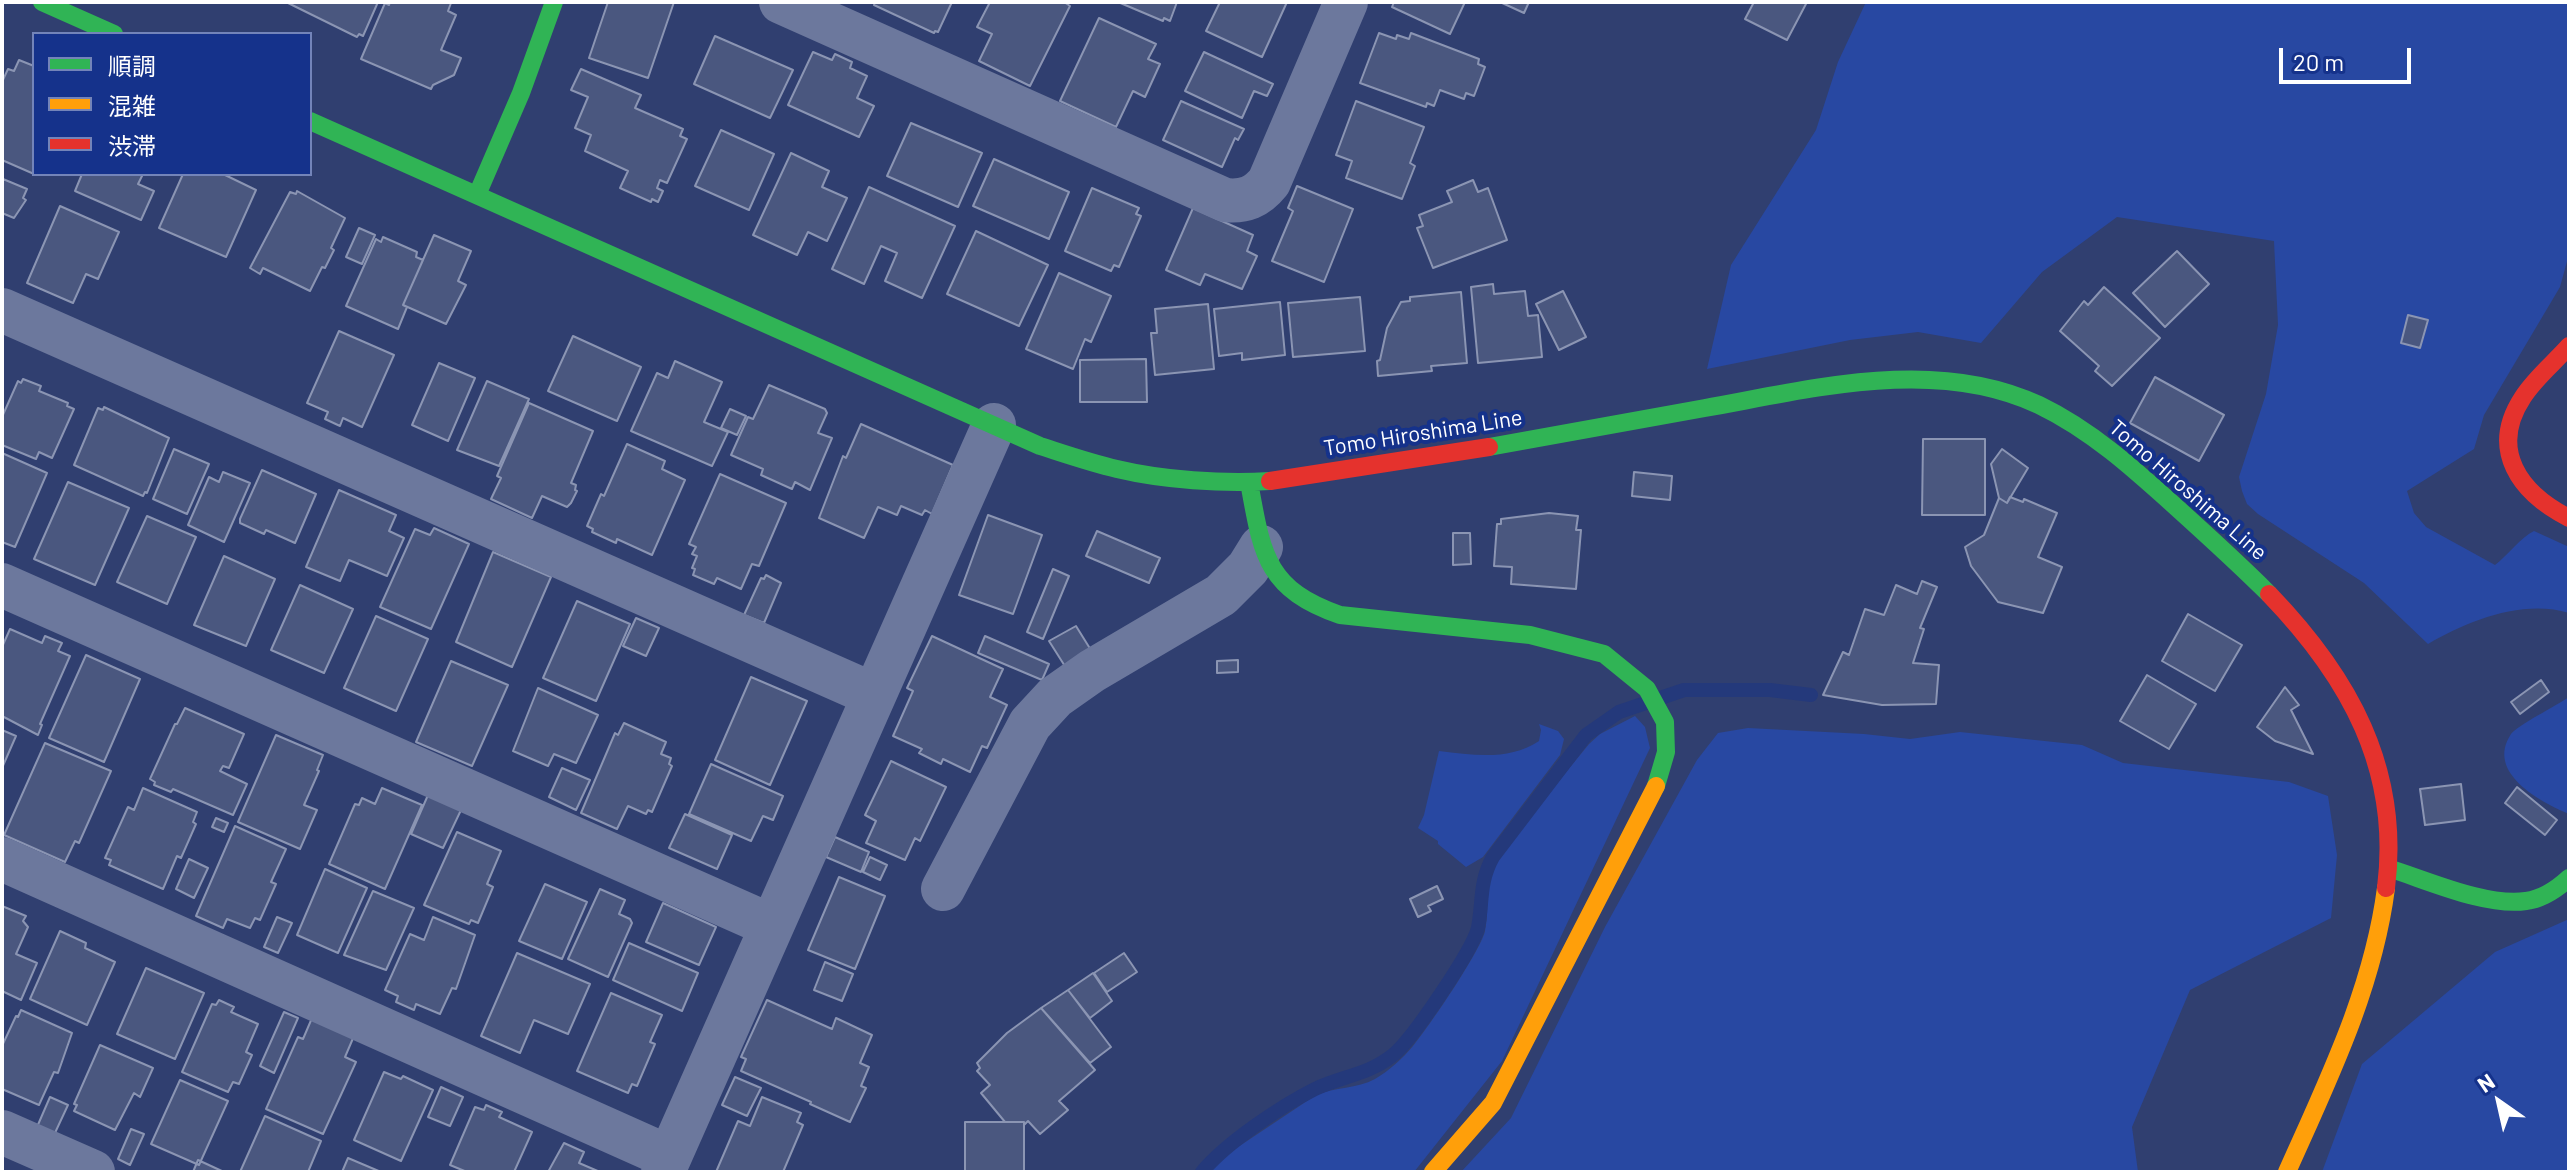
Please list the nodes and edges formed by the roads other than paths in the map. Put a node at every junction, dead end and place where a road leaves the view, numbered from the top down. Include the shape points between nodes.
1 (42, 2) edge
2 (554, 2) edge
3 (781, 2) edge
4 (1346, 2) edge
5 (846, 15) edge
6 (110, 32) edge
7 (312, 122) edge
8 (477, 195) junction
9 (2, 310) edge
10 (2569, 346) edge
11 (994, 425) junction
12 (1249, 482) junction
13 (2569, 518) edge
14 (1261, 547) junction
15 (2, 585) edge
16 (874, 695) junction
17 (2, 859) edge
18 (2388, 868) junction
19 (2569, 878) edge
20 (943, 889) dead end
21 (772, 926) junction
22 (2, 1132) edge
23 (666, 1165) edge
24 (93, 1172) edge
25 (1433, 1172) edge
26 (2287, 1172) edge

1 - 6 main road
2 - 8 main road
3 - 5 street
4 - 5 street via 1269,182 1239,201 1211,194
7 - 8 main road, Tomo Hiroshima Line
8 - 11 main road, Tomo Hiroshima Line
9 - 16 street
10 - 13 main road via 2520,399 2510,426 2508,455 2532,496
11 - 12 main road, Tomo Hiroshima Line via 1040,446 1116,469
11 - 16 street
12 - 14 main road
12 - 18 main road, Tomo Hiroshima Line via 1410,461 1828,386 1935,379 2016,396 2082,430 2120,458 2265,589 2309,638 2342,685 2368,739 2388,825
14 - 20 street via 1221,595 1055,697 1024,736
14 - 25 main road via 1270,571 1285,587 1322,610 1530,635 1604,654 1647,689 1665,722 1666,752 1658,782 1493,1103
15 - 21 street
16 - 21 street
17 - 23 street
18 - 19 main road via 2518,902 2548,894
18 - 26 main road, Tomo Hiroshima Line via 2378,937 2350,1028
21 - 23 street
22 - 24 street

